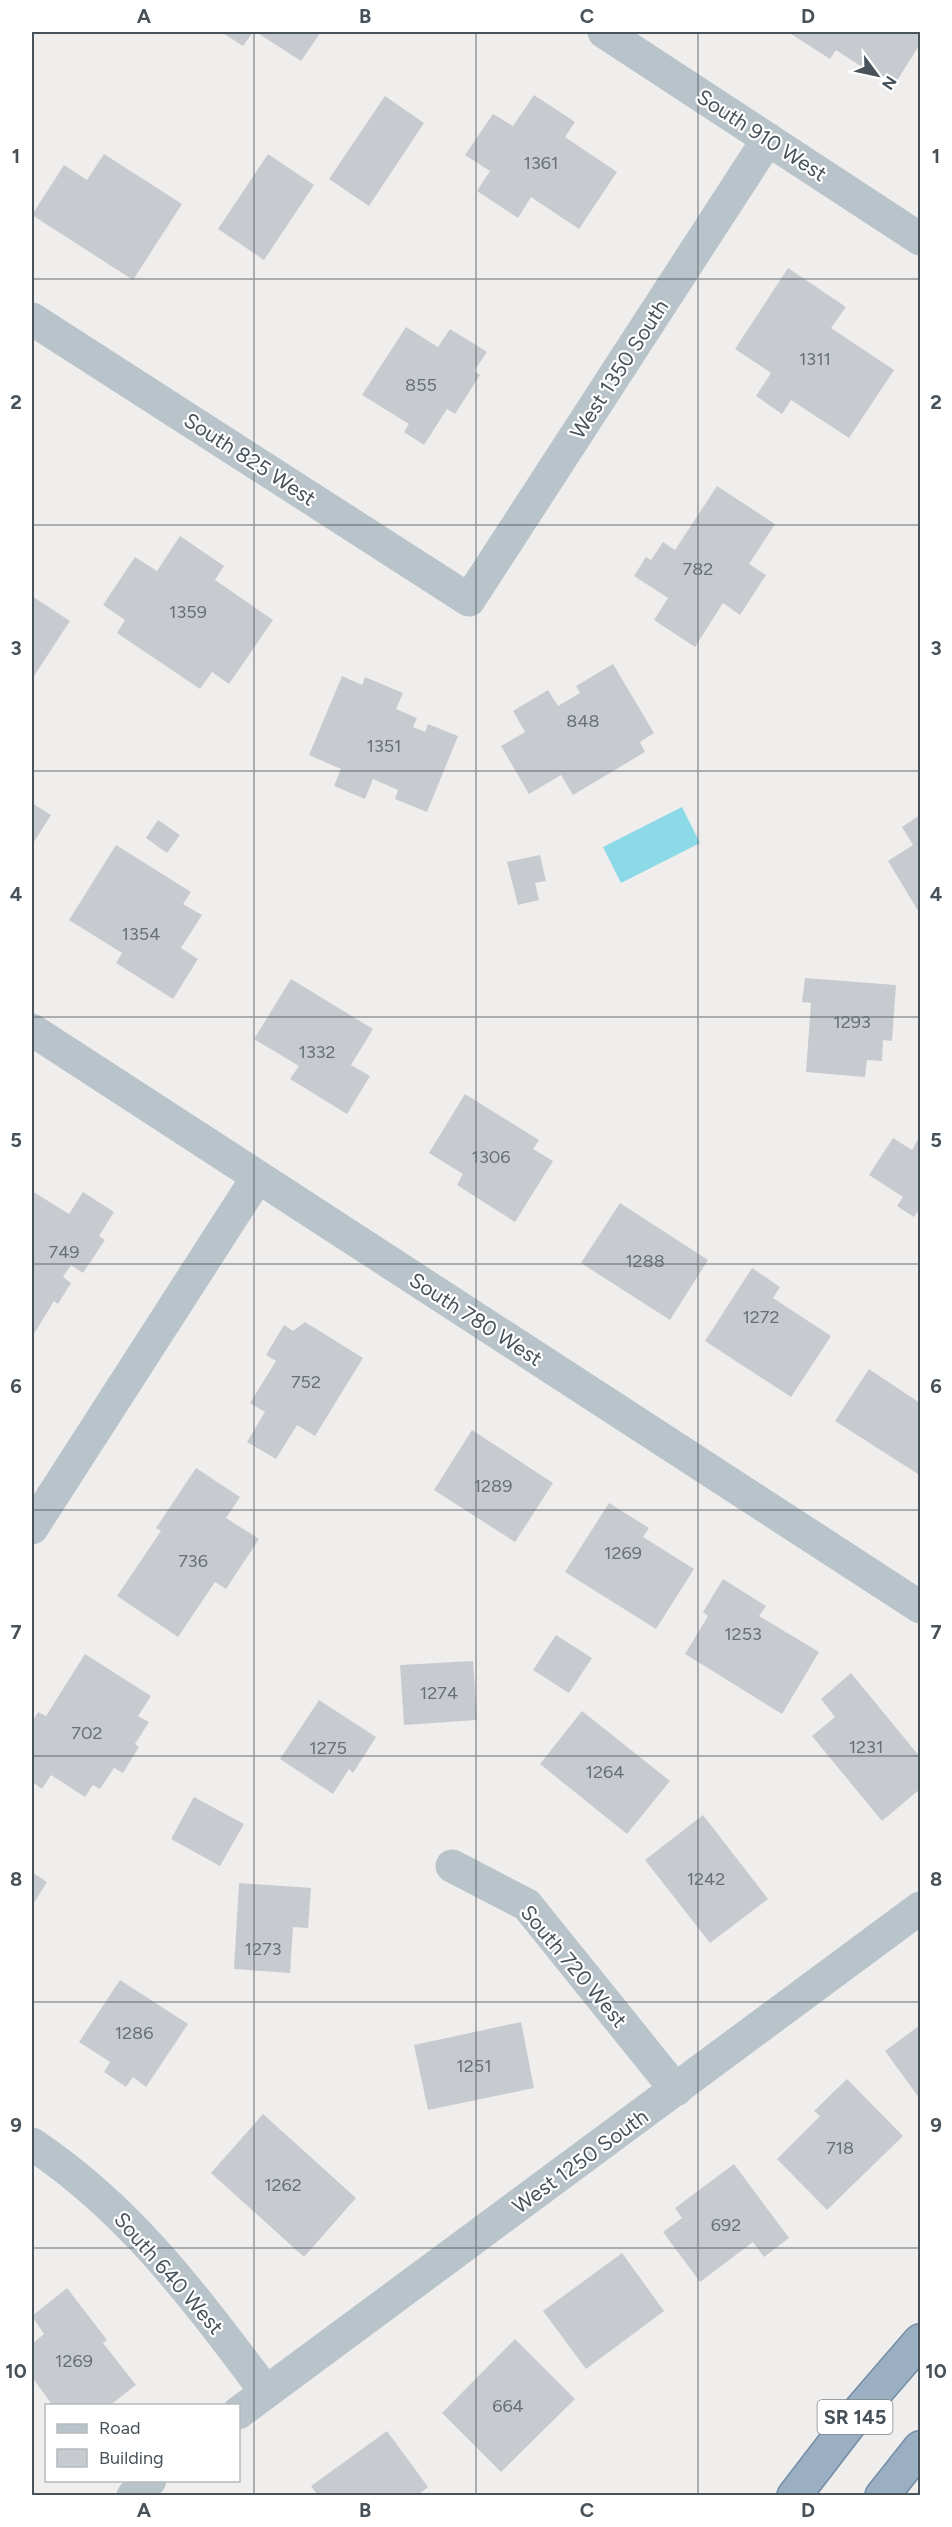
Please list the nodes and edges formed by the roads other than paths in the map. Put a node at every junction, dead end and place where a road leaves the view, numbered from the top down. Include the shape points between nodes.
1 (604, 32) edge
2 (768, 139) junction
3 (921, 239) edge
4 (32, 319) edge
5 (469, 600) joint
6 (32, 1030) edge
7 (257, 1178) junction
8 (32, 1528) edge
9 (921, 1607) edge
10 (452, 1866) dead end
11 (921, 1908) edge
12 (676, 2090) junction
13 (32, 2144) edge
14 (921, 2341) edge
15 (266, 2392) junction
16 (240, 2412) edge
17 (921, 2448) edge
18 (149, 2482) edge
19 (133, 2496) edge
20 (794, 2496) edge
21 (882, 2496) edge

1 - 2 street, South 910 West
2 - 3 street, South 910 West
2 - 5 street, West 1350 South
4 - 5 street, South 825 West
6 - 7 street, South 780 West
7 - 8 street
7 - 9 street, South 780 West
10 - 12 street, South 720 West via 527,1905
11 - 12 street, West 1250 South
12 - 15 street, West 1250 South
13 - 15 street, South 640 West via 90,2187 152,2247
14 - 20 highway, SR 145 via 857,2414
15 - 16 street, West 1250 South
17 - 21 highway, SR 145
18 - 19 street

